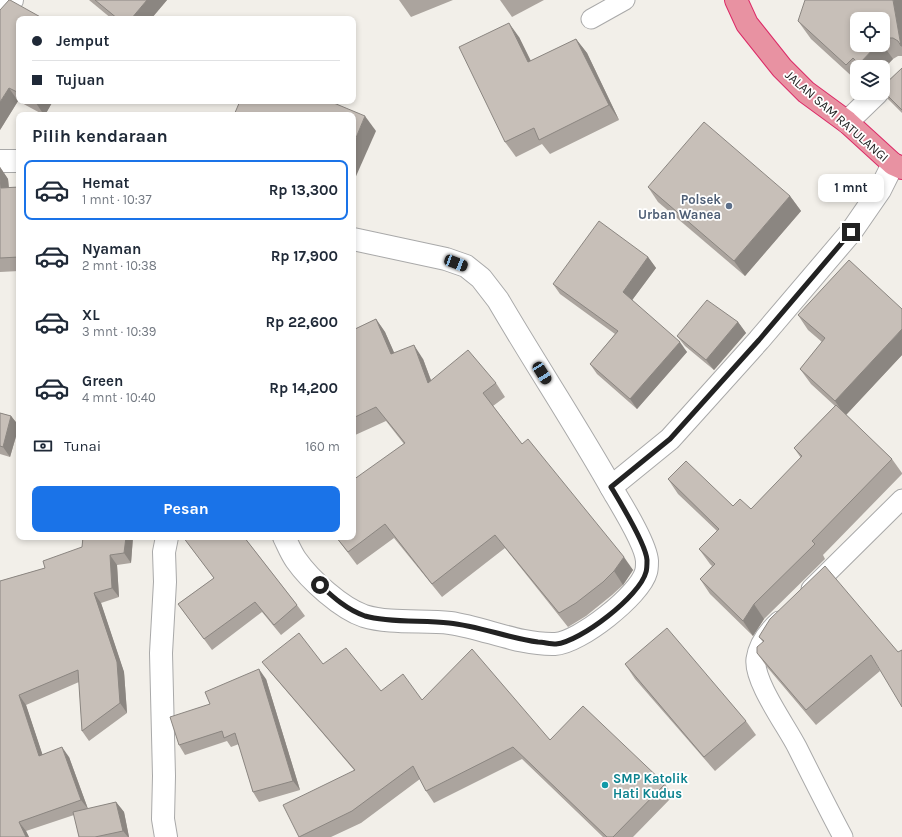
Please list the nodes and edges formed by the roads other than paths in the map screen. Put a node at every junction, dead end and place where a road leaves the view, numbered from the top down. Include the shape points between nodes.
1 (12, 0) edge
2 (625, 0) edge
3 (736, 0) edge
4 (0, 16) edge
5 (591, 19) dead end
6 (870, 100) edge
7 (847, 122) junction
8 (0, 161) edge
9 (16, 161) edge
10 (898, 166) edge
11 (356, 240) edge
12 (611, 487) junction
13 (902, 499) edge
14 (166, 540) edge
15 (285, 540) edge
16 (166, 837) edge
17 (843, 837) edge

1 - 4 street
2 - 5 lane
3 - 7 highway, JALAN SAM RATULANGI via 747,24 782,68 806,92
6 - 7 street
7 - 10 highway, JALAN SAM RATULANGI
8 - 9 street
10 - 12 street via 851,232 759,340 670,439
11 - 12 street via 446,259 466,266 481,278 498,300
12 - 15 street via 642,546 647,559 646,572 638,586 613,612 574,638 556,644 515,639 450,623 364,616 338,601 310,578 295,560
13 - 17 lane via 772,627 760,645 756,660 756,669 770,699
14 - 16 street via 162,653 163,819

